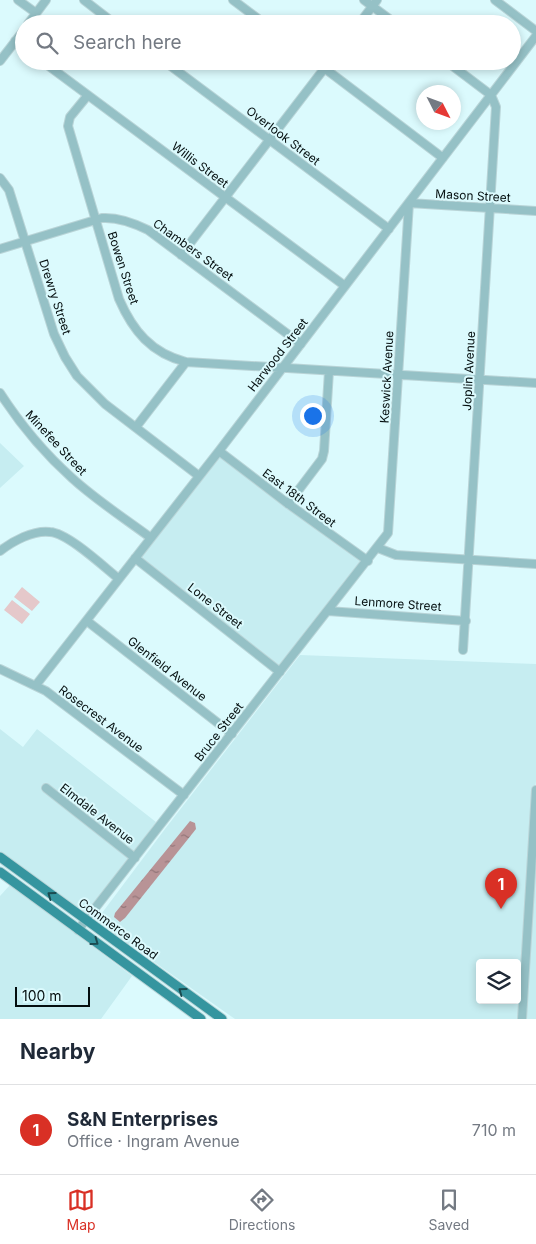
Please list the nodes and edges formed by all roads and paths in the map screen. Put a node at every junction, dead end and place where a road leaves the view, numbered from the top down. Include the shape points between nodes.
1 (18, 0) edge
2 (46, 0) edge
3 (84, 0) edge
4 (233, 0) edge
5 (364, 0) edge
6 (495, 0) edge
7 (374, 3) edge
8 (36, 13) joint
9 (103, 15) edge
10 (253, 15) edge
11 (365, 15) edge
12 (387, 15) edge
13 (515, 15) edge
14 (521, 20) edge
15 (536, 31) edge
16 (536, 36) edge
17 (15, 41) edge
18 (521, 56) edge
19 (0, 61) edge
20 (54, 70) edge
21 (176, 70) edge
22 (322, 70) edge
23 (327, 70) edge
24 (458, 70) edge
25 (510, 70) edge
26 (88, 95) junction
27 (491, 95) junction
28 (269, 140) junction
29 (443, 158) junction
30 (0, 178) edge
31 (225, 198) junction
32 (408, 204) junction
33 (490, 208) junction
34 (536, 211) edge
35 (95, 219) junction
36 (389, 229) junction
37 (25, 242) junction
38 (0, 249) edge
39 (181, 255) junction
40 (345, 286) junction
41 (301, 344) junction
42 (186, 362) junction
43 (282, 368) junction
44 (329, 371) junction
45 (398, 375) junction
46 (480, 380) junction
47 (536, 383) edge
48 (0, 393) edge
49 (136, 427) junction
50 (219, 450) junction
51 (199, 476) junction
52 (288, 504) junction
53 (151, 538) junction
54 (378, 548) junction
55 (0, 551) edge
56 (136, 558) junction
57 (469, 560) junction
58 (368, 561) junction
59 (536, 564) edge
60 (119, 579) junction
61 (328, 611) junction
62 (87, 621) junction
63 (466, 621) junction
64 (463, 650) dead end
65 (0, 669) edge
66 (280, 672) junction
67 (36, 686) junction
68 (232, 734) junction
69 (46, 788) dead end
70 (536, 790) edge
71 (184, 795) junction
72 (0, 857) edge
73 (135, 858) junction
74 (0, 872) edge
75 (533, 896) edge
76 (86, 920) junction
77 (78, 930) junction
78 (201, 1019) edge
79 (222, 1019) edge
80 (522, 1019) edge

1 - 8 street
2 - 8 street
3 - 9 street
4 - 10 street
5 - 7 street
6 - 13 street
7 - 11 street
7 - 12 street
14 - 15 street
16 - 18 street, Harwood Street
17 - 19 street
20 - 26 street, Willis Street
21 - 28 street, Overlook Street
22 - 28 street
23 - 29 street
24 - 27 street
25 - 27 street, Harwood Street
26 - 31 street, Willis Street
26 - 35 street, Bowen Street via 70,117 68,126
27 - 29 street, Harwood Street
27 - 33 street, Joplin Avenue via 496,107
28 - 31 street
28 - 36 street, Overlook Street
29 - 32 street, Harwood Street
30 - 37 street, Drewry Street via 7,186
31 - 39 street
31 - 40 street, Willis Street
32 - 33 street, Mason Street
32 - 36 street, Harwood Street
32 - 45 street, Keswick Avenue
33 - 34 street, Mason Street
33 - 46 street, Joplin Avenue
35 - 37 street, Chambers Street
35 - 39 street, Chambers Street via 110,218 140,226
35 - 42 street, Bowen Street via 119,299 131,323 150,344
36 - 40 street, Harwood Street
37 - 38 street, Chambers Street
37 - 49 street, Drewry Street via 50,323 65,357 91,391
39 - 41 street, Chambers Street
40 - 41 street, Harwood Street
41 - 43 street, Harwood Street
42 - 43 street, Bowen Street
42 - 49 street
43 - 44 street, Bowen Street
43 - 50 street, Harwood Street
44 - 45 street, Bowen Street
44 - 52 street via 322,460
45 - 46 street, Bowen Street
45 - 54 street, Keswick Avenue via 389,531
46 - 47 street, Bowen Street
46 - 57 street, Joplin Avenue
48 - 53 street, Minefee Street via 22,426 66,473
49 - 51 street, Drewry Street
50 - 51 street, Harwood Street
50 - 52 street, East 18th Street
51 - 53 street, Harwood Street
52 - 58 street, East 18th Street
53 - 56 street, Harwood Street
54 - 57 street via 396,555
54 - 58 street, Bruce Street
55 - 60 street via 17,540 49,532 64,536
56 - 60 street, Harwood Street
56 - 66 street, Lone Street
57 - 59 street
57 - 63 street, Joplin Avenue
58 - 61 street, Bruce Street
60 - 62 street, Harwood Street
61 - 63 street, Lenmore Street
61 - 66 street, Bruce Street
62 - 67 street, Harwood Street
62 - 68 street, Glenfield Avenue
63 - 64 street, Joplin Avenue
65 - 67 street, Rosecrest Avenue
66 - 68 street, Bruce Street
67 - 71 street, Rosecrest Avenue
68 - 71 street, Bruce Street
69 - 73 street, Elmdale Avenue
70 - 75 street
71 - 73 street, Bruce Street
76 -> 72 main road, Commerce Road
73 - 76 street, Bruce Street
74 - 77 main road, Commerce Road
75 - 80 street
76 - 77 street, Bruce Street
79 -> 76 main road, Commerce Road
77 -> 78 main road, Commerce Road

